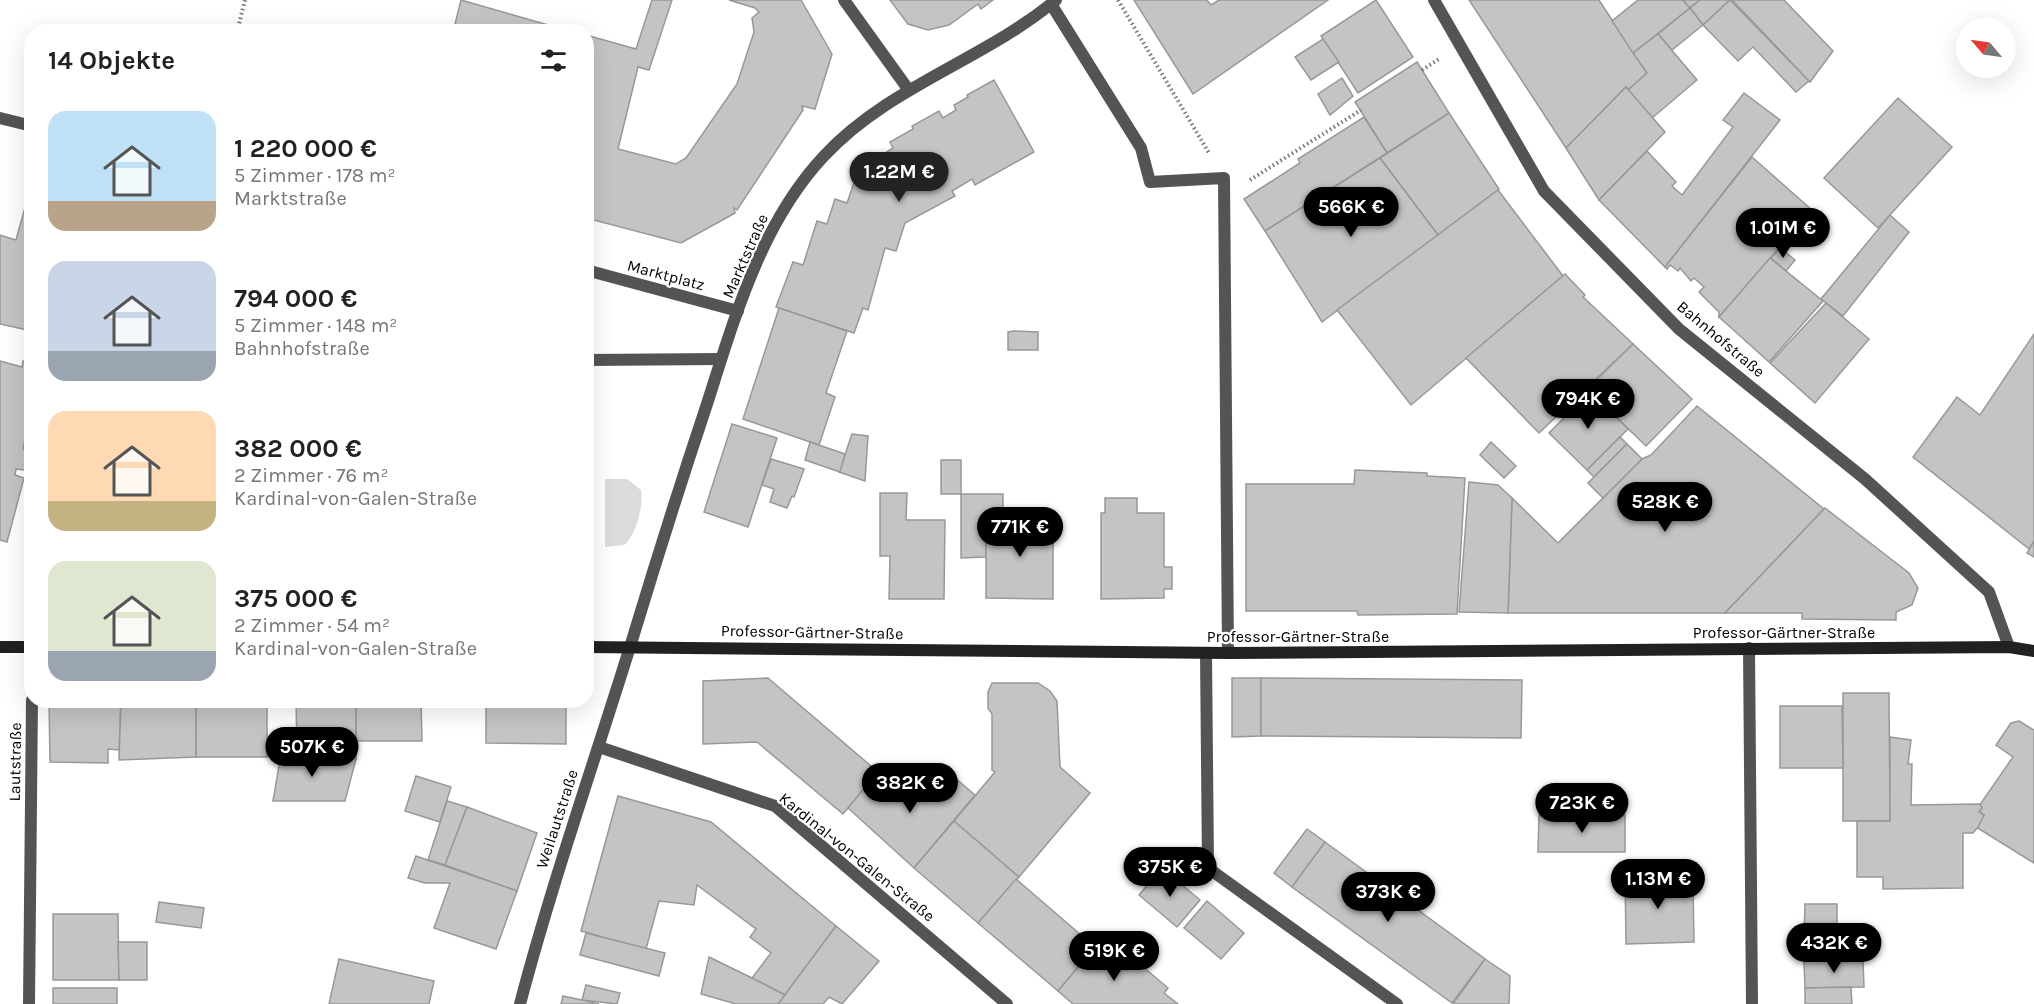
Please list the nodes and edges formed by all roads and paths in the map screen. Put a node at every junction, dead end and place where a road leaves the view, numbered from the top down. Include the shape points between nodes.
1 (245, 0) edge
2 (844, 0) edge
3 (1118, 0) edge
4 (1434, 0) edge
5 (1054, 2) edge
6 (239, 24) edge
7 (908, 89) junction
8 (1361, 110) dead end
9 (0, 118) edge
10 (24, 124) edge
11 (1224, 178) junction
12 (594, 272) edge
13 (738, 311) junction
14 (721, 359) junction
15 (594, 360) edge
16 (594, 646) edge
17 (630, 646) junction
18 (0, 647) edge
19 (24, 647) edge
20 (2009, 647) junction
21 (1749, 648) junction
22 (2034, 651) edge
23 (1206, 653) junction
24 (1228, 653) junction
25 (32, 708) edge
26 (599, 747) junction
27 (29, 1004) edge
28 (520, 1004) edge
29 (1007, 1004) edge
30 (1397, 1004) edge
31 (1752, 1004) edge

1 - 6 path
2 - 7 street
3 - 11 path
4 - 20 street, Bahnhofstraße via 1544,192 1679,329 1865,479 1989,592
5 - 7 street, Marktstraße via 980,50
5 - 11 street via 1141,148 1150,182
7 - 13 street, Marktstraße via 824,155 792,195 765,243
8 - 11 path via 1237,188
9 - 10 street
11 - 24 street
12 - 13 street, Marktplatz
13 - 14 street, Marktstraße
14 - 15 street
14 - 17 street, Marktstraße
16 - 17 street, Professor-Gärtner-Straße
17 - 23 street, Professor-Gärtner-Straße
17 - 26 street, Weilautstraße
18 - 19 street
20 - 21 street, Professor-Gärtner-Straße
20 - 22 street
21 - 24 street, Professor-Gärtner-Straße
21 - 31 street
23 - 24 street, Professor-Gärtner-Straße
23 - 30 street via 1208,868
25 - 27 street, Lautstraße
26 - 28 street, Weilautstraße via 546,906
26 - 29 street, Kardinal-von-Galen-Straße via 774,806

